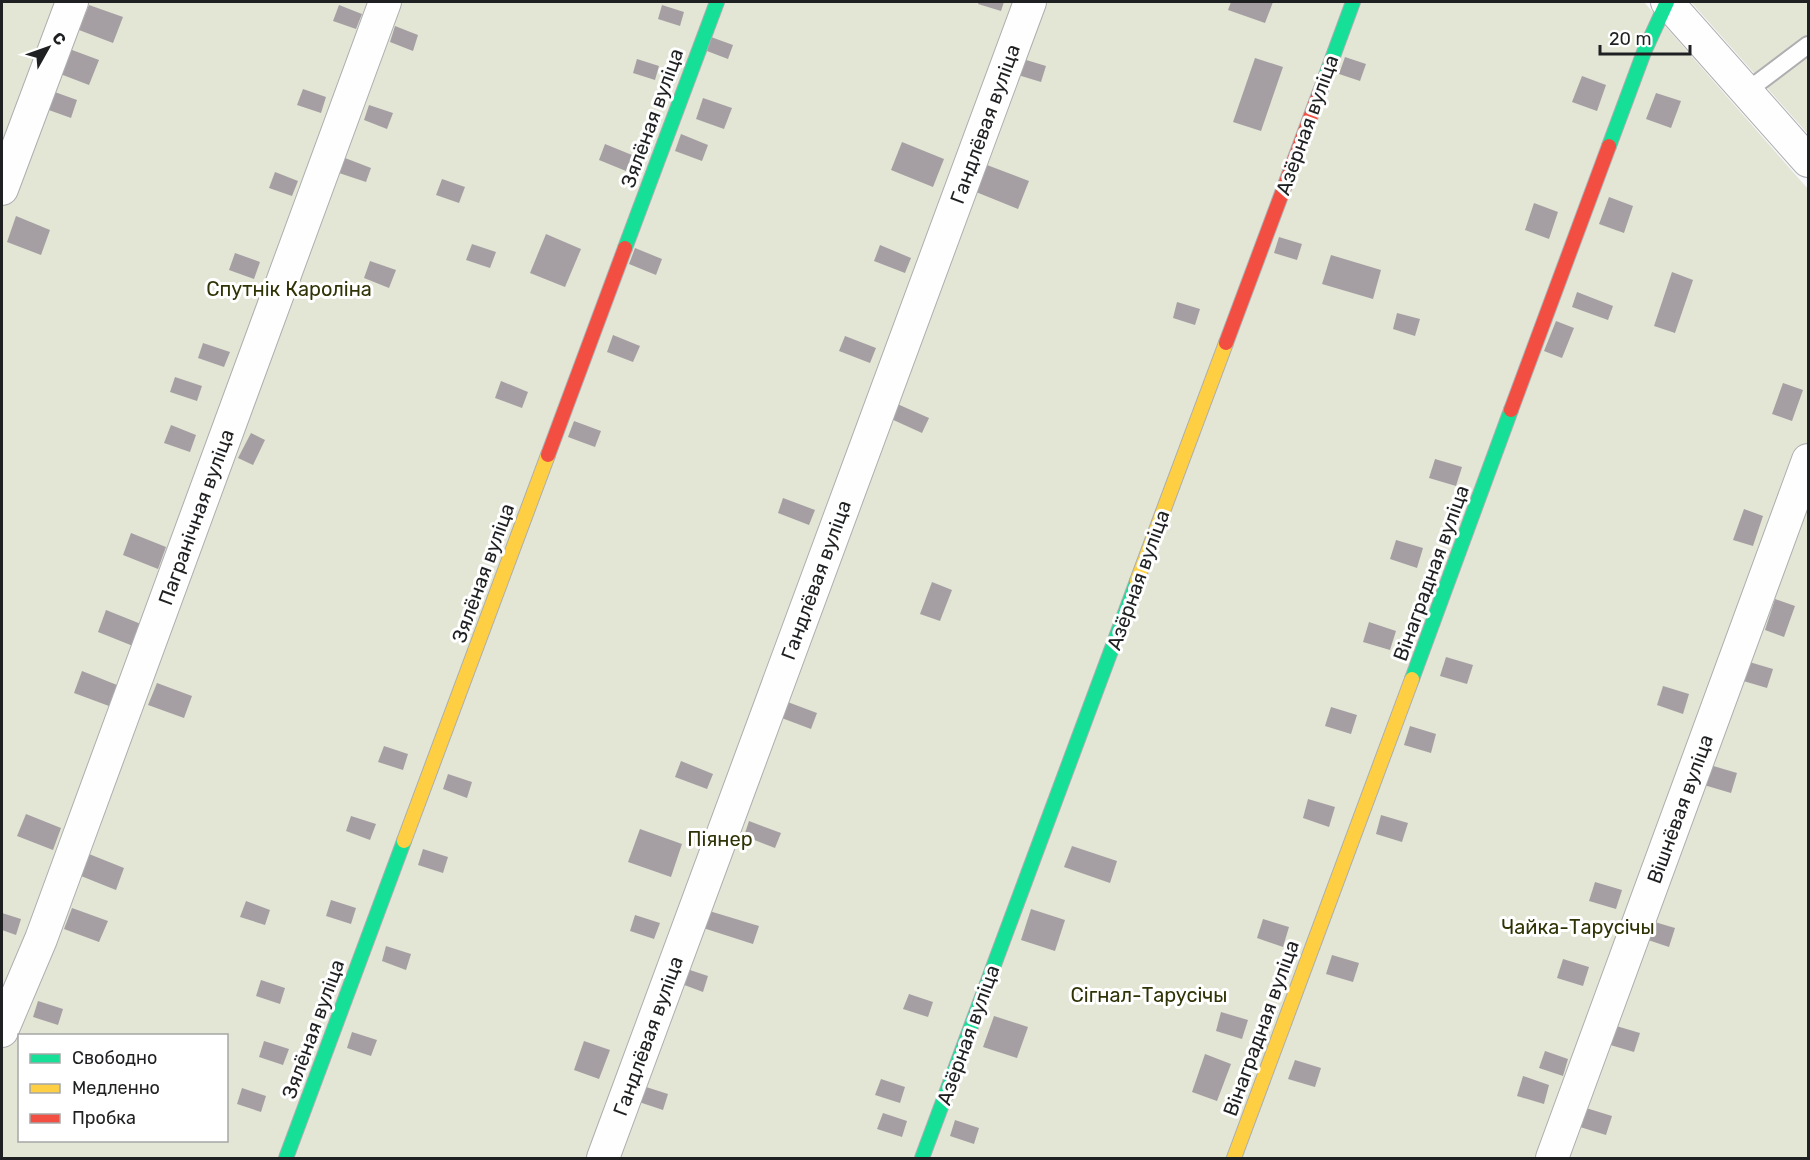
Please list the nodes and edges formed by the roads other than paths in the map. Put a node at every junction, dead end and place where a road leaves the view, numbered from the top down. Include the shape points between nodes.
1 (72, 2) edge
2 (385, 2) edge
3 (717, 2) edge
4 (1030, 2) edge
5 (1353, 2) edge
6 (1667, 2) edge
7 (1809, 45) edge
8 (1747, 91) junction
9 (1809, 161) edge
10 (2, 189) edge
11 (1809, 460) edge
12 (2, 1031) edge
13 (285, 1158) edge
14 (603, 1158) edge
15 (922, 1158) edge
16 (1234, 1158) edge
17 (1552, 1158) edge

1 - 10 street
2 - 12 street, Пагранічная вуліца via 45,928
3 - 13 street, Зялёная вуліца
4 - 14 street, Гандлёвая вуліца
5 - 15 street, Азёрная вуліца
6 - 8 street
6 - 16 street, Вінаградная вуліца via 1640,63
7 - 8 lane
8 - 9 street
11 - 17 street, Вішнёвая вуліца

